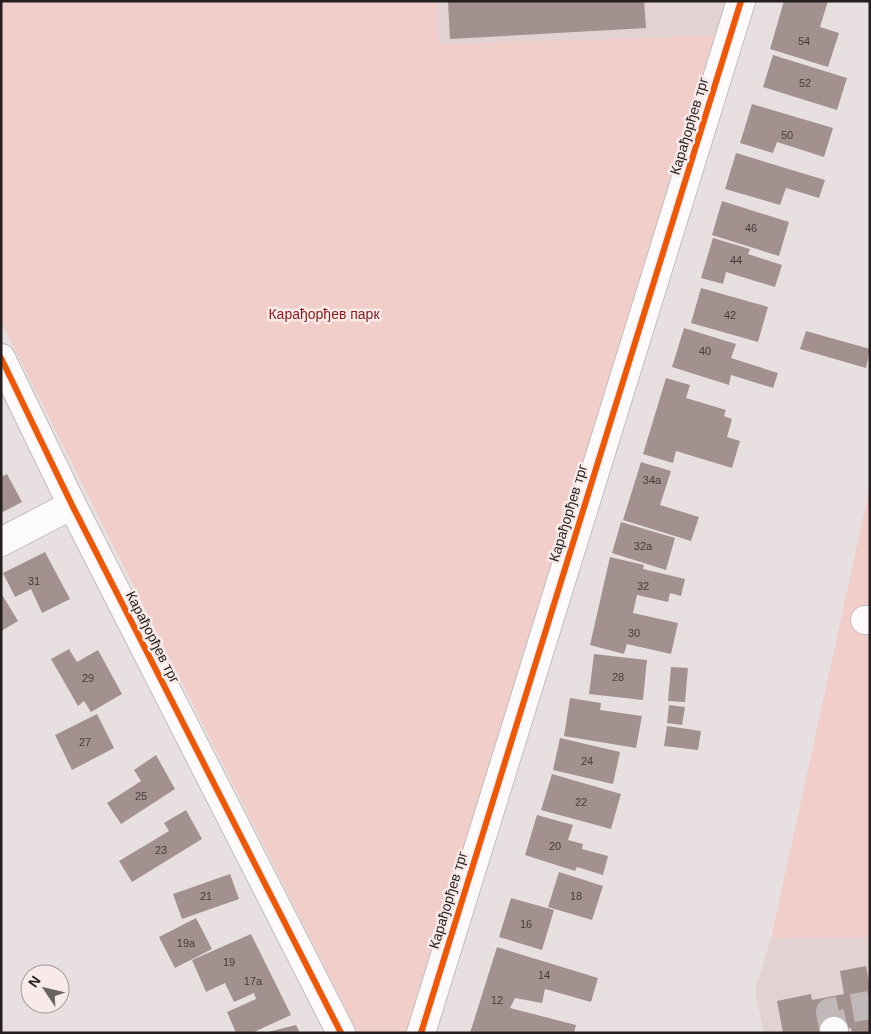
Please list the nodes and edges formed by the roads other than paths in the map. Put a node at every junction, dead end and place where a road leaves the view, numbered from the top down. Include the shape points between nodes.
1 (741, 1) edge
2 (1, 358) edge
3 (72, 505) junction
4 (1, 542) edge
5 (342, 1033) edge
6 (422, 1033) edge

1 - 6 street, Карађорђев трг
2 - 3 street, Карађорђев трг
3 - 4 street
3 - 5 street, Карађорђев трг

